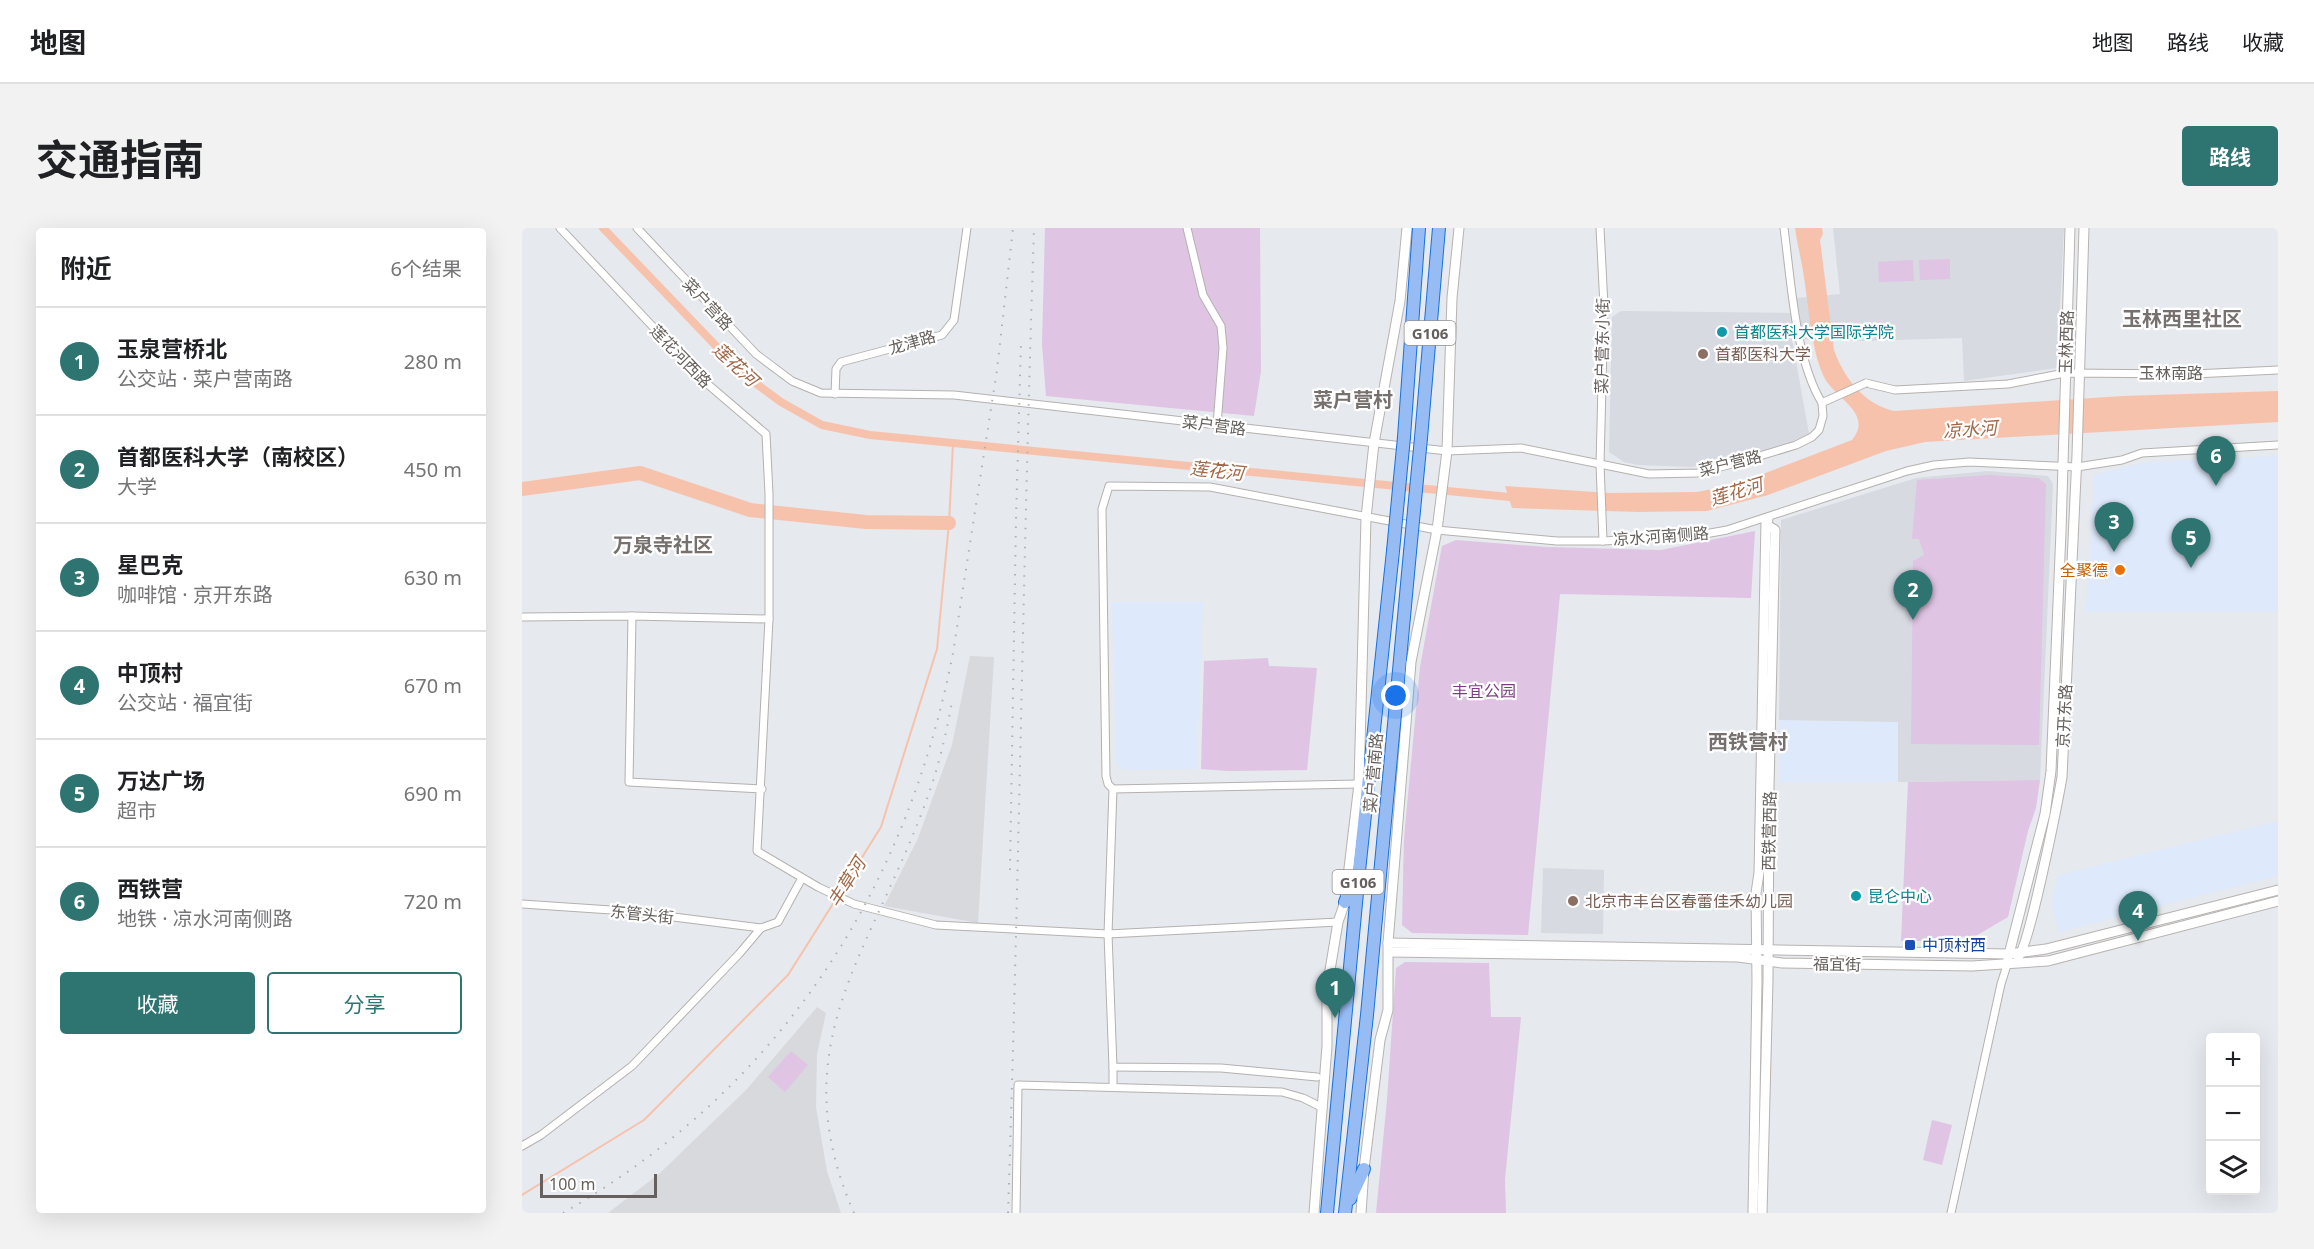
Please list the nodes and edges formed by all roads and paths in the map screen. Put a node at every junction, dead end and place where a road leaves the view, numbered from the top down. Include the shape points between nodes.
1 (560, 228) edge
2 (636, 228) edge
3 (967, 228) edge
4 (1187, 228) edge
5 (1407, 228) edge
6 (1419, 228) edge
7 (1439, 228) edge
8 (1458, 228) edge
9 (1600, 228) edge
10 (1784, 228) edge
11 (2070, 228) edge
12 (2084, 228) edge
13 (2278, 370) edge
14 (2080, 372) junction
15 (2065, 373) junction
16 (835, 394) junction
17 (1824, 402) junction
18 (1217, 425) junction
19 (1374, 443) junction
20 (2278, 445) edge
21 (1447, 451) junction
22 (2077, 455) joint
23 (2062, 462) junction
24 (1600, 464) junction
25 (2077, 467) junction
26 (1366, 518) junction
27 (1767, 521) junction
28 (1437, 530) junction
29 (1603, 541) junction
30 (632, 616) junction
31 (522, 617) edge
32 (769, 619) junction
33 (1359, 784) junction
34 (762, 789) junction
35 (1113, 789) junction
36 (1359, 871) junction
37 (802, 878) junction
38 (2278, 890) edge
39 (2278, 901) edge
40 (1345, 902) junction
41 (522, 904) edge
42 (1338, 922) junction
43 (761, 928) junction
44 (1108, 934) junction
45 (1388, 948) junction
46 (2022, 953) junction
47 (2009, 954) junction
48 (1756, 955) junction
49 (1768, 955) junction
50 (2007, 965) junction
51 (1113, 1067) junction
52 (1317, 1077) dead end
53 (1113, 1087) junction
54 (1323, 1108) junction
55 (522, 1146) edge
56 (1364, 1169) junction
57 (1345, 1211) edge
58 (1016, 1213) edge
59 (1314, 1213) edge
60 (1327, 1213) edge
61 (1361, 1213) edge
62 (1753, 1213) edge
63 (1762, 1213) edge
64 (1951, 1213) edge

1 - 32 street, 莲花河西路 via 704,381 766,434
2 - 16 street, 菜户营路 via 756,354 792,381 811,390
3 - 16 street, 龙津路 via 954,320 942,334 842,362 836,369
4 - 18 street via 1203,295 1221,326
5 - 19 street via 1400,301
6 - 36 highway, 菜户营南路 / G106, bridge via 1404,437
7 - 57 highway, 菜户营南路 / G106, bridge via 1367,1015
8 - 21 street
9 - 24 street, 菜户营东小街 via 1604,306
10 - 17 street via 1806,370 1811,387
11 - 15 street, 玉林西路
12 - 14 street, 玉林西路
13 - 14 street, 玉林南路 via 2194,374
14 - 15 street, 玉林南路
14 - 22 street, 玉林西路
15 - 17 street, 玉林南路, bridge via 2008,384 1895,390 1866,383
15 - 23 street, 玉林西路
16 - 18 street, 菜户营路 via 954,395
17 - 24 street, 菜户营路 via 1823,416 1812,437 1743,461 1698,473 1649,474
18 - 19 street, 菜户营路
19 - 21 street, 菜户营路
19 - 26 street, 菜户营南路
20 - 25 street, 凉水河南侧路 via 2142,453
21 - 24 street, 菜户营路 via 1521,448
21 - 28 street, 菜户营南路
22 - 25 street, 京开东路
23 - 25 street, 凉水河南侧路
23 - 27 street, 凉水河南侧路 via 1934,465
23 - 47 street, 京开东路 via 2049,794
24 - 29 street, 菜户营东小街
25 - 46 street, 京开东路 via 2061,777
26 - 28 street, 凉水河南侧路
26 - 33 street, 菜户营南路
26 - 35 street, 凉水河南侧路 via 1210,487 1109,486 1102,509 1106,776
27 - 29 street, 凉水河南侧路 via 1694,536
27 - 48 street, 西铁营西路
27 - 49 street, 西铁营西路 via 1775,530
28 - 29 street, 凉水河南侧路 via 1557,541
28 - 45 street, 菜户营南路 via 1411,662
30 - 31 street
30 - 32 street
30 - 34 street via 629,782
32 - 34 street, 莲花河西路
33 - 35 street
33 - 40 street, 菜户营南路
34 - 37 street, 莲花河西路 via 757,851
35 - 44 street
36 - 40 highway
36 - 60 highway, 菜户营南路 / G106
37 - 43 street via 778,922
37 - 44 street via 854,904 936,925
38 - 46 street, 福宜街
39 - 50 street, 福宜街 via 2052,960
40 - 42 street, 菜户营南路
41 - 43 street, 东管头街 via 626,911
42 - 44 street
42 - 54 street, 菜户营南路 via 1327,988
43 - 55 street via 632,1066
44 - 51 street
45 - 48 street, 福宜街
45 - 56 street, 菜户营南路 via 1388,1010
46 - 47 street, 福宜街
46 - 50 street
47 - 49 street, 福宜街
47 - 50 street, 京开东路
48 - 49 street, 福宜街
48 - 62 street, 西铁营西路
49 - 50 street, 福宜街 via 1782,963
49 - 63 street, 西铁营西路
50 - 64 street, 京开东路
51 - 52 street via 1221,1068
51 - 53 street
53 - 54 street via 1282,1092
53 - 58 street via 1018,1085
54 - 59 street, 菜户营南路
56 - 57 highway
56 - 61 street, 菜户营南路

